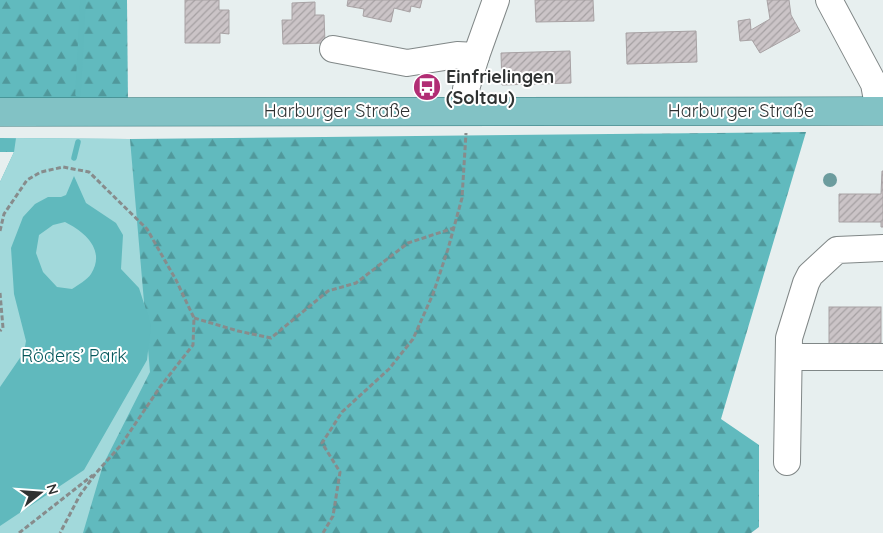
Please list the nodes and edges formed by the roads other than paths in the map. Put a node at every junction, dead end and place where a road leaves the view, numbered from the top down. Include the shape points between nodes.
1 (496, 0) edge
2 (829, 0) edge
3 (333, 49) dead end
4 (476, 56) junction
5 (881, 111) edge
6 (0, 112) edge
7 (466, 122) junction
8 (883, 248) edge
9 (789, 357) junction
10 (883, 357) edge
11 (787, 462) dead end

1 - 4 street
2 - 5 street via 874,84
3 - 4 street via 407,63 457,55
4 - 7 street via 466,89
5 - 7 main road, Harburger Straße
6 - 7 main road, Harburger Straße
8 - 9 street via 838,250 810,275 790,338
9 - 10 street
9 - 11 street

